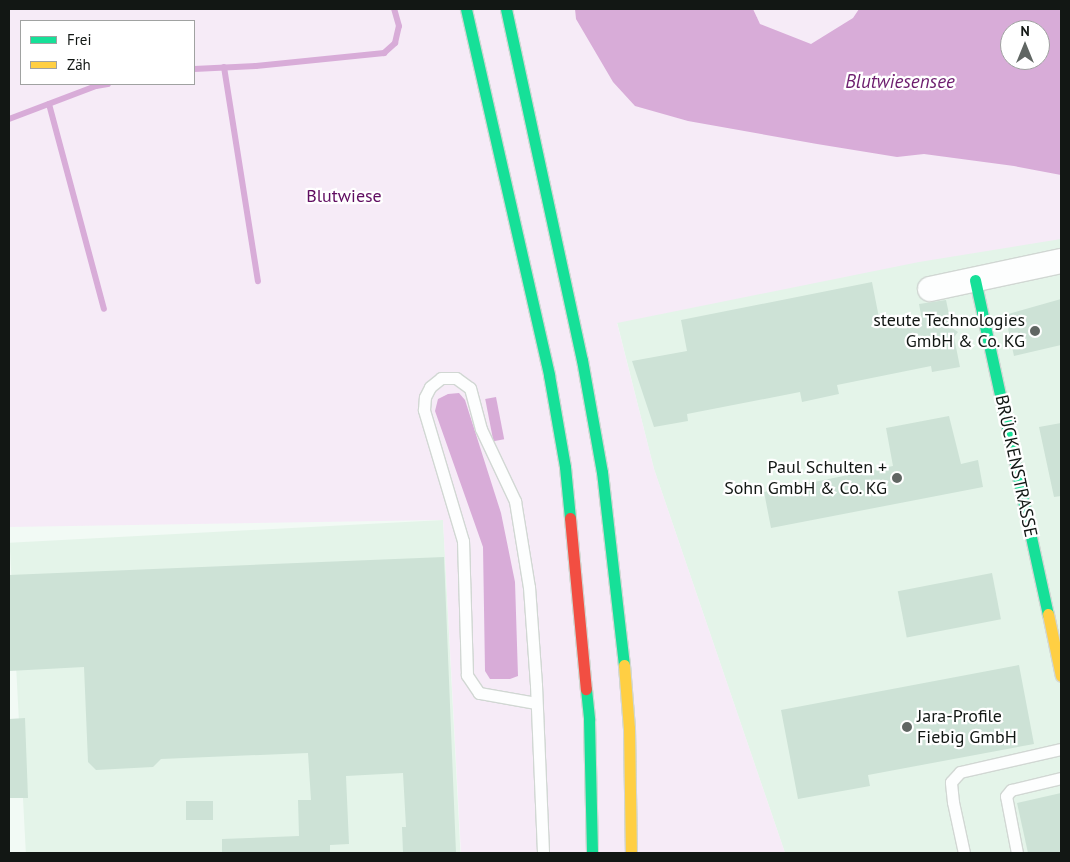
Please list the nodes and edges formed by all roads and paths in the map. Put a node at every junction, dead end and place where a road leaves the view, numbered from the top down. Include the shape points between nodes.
1 (466, 9) edge
2 (506, 9) edge
3 (1061, 261) edge
4 (975, 280) junction
5 (930, 289) dead end
6 (1059, 653) edge
7 (1061, 676) edge
8 (536, 703) junction
9 (1061, 749) edge
10 (1061, 778) edge
11 (543, 853) edge
12 (592, 853) edge
13 (631, 853) edge
14 (964, 853) edge
15 (1016, 853) edge

1 - 12 main road via 549,375 565,467 588,720
2 - 13 main road via 582,360 602,472 629,728
3 - 4 street
4 - 5 street
4 - 6 main road, BRÜCKENSTRASSE
6 - 7 main road, BRÜCKENSTRASSE
8 - 8 lane via 529,587 515,501 481,429 470,388 456,378 441,378 427,392 424,410 463,541 467,675 479,693
8 - 11 lane
9 - 14 lane via 960,772 951,782
10 - 15 lane via 1010,790 1006,796

